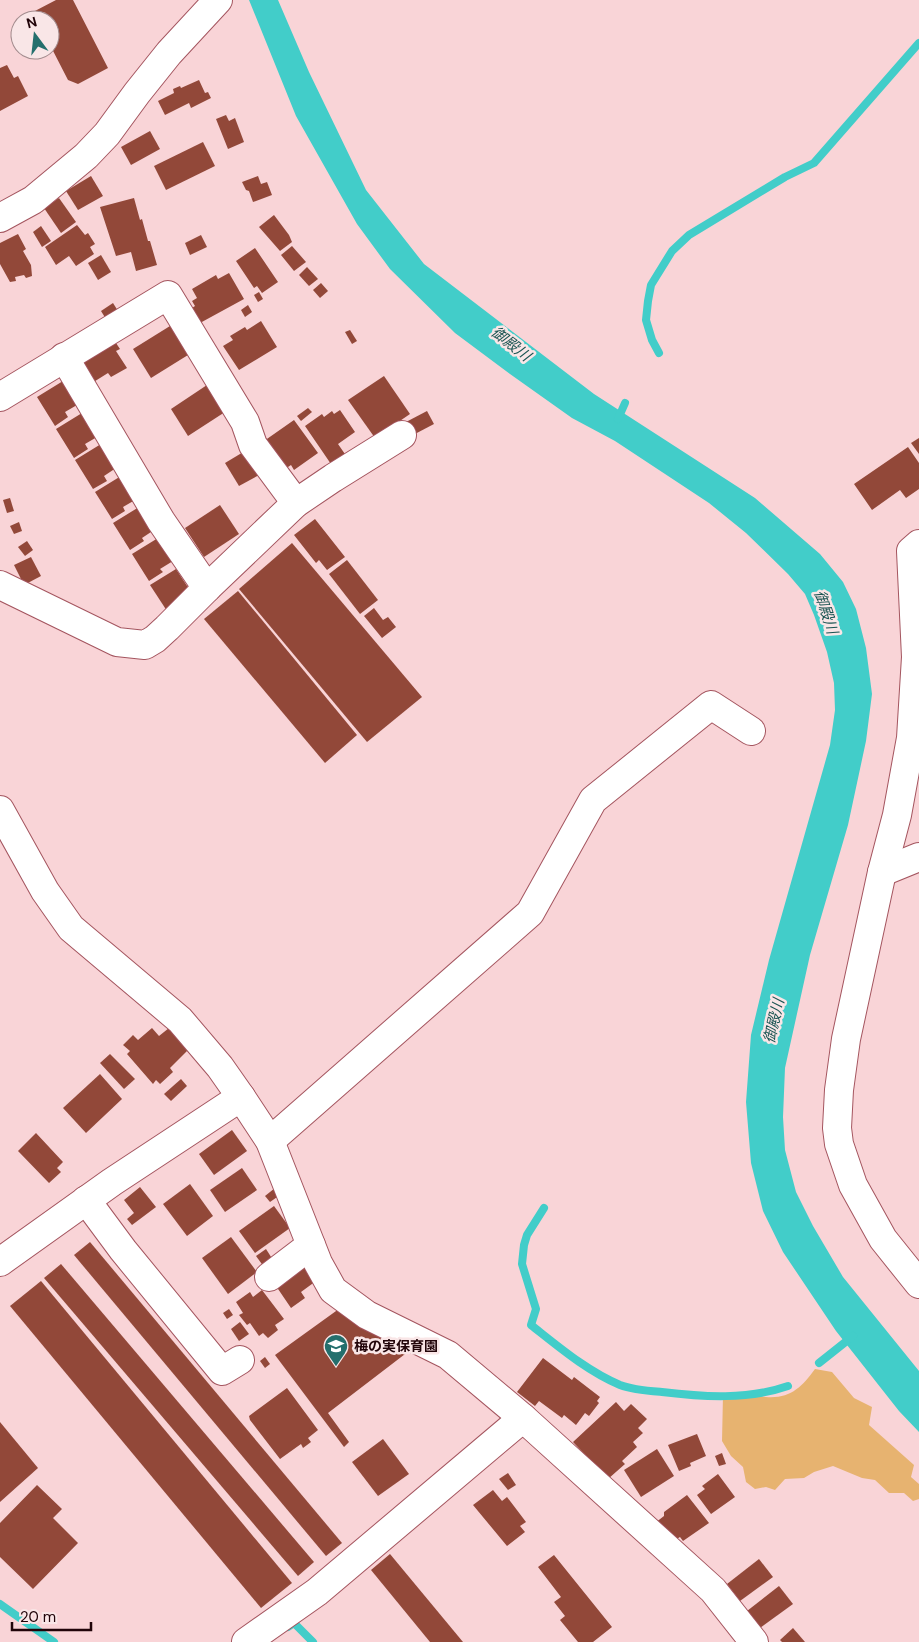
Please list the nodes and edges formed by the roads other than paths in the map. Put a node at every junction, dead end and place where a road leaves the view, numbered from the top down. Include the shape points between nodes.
1 (208, 5) edge
2 (1, 215) edge
3 (64, 357) junction
4 (0, 397) edge
5 (402, 435) dead end
6 (296, 503) junction
7 (919, 544) edge
8 (0, 585) edge
9 (207, 588) junction
10 (751, 731) dead end
11 (0, 810) edge
12 (919, 857) edge
13 (882, 872) junction
14 (241, 1097) junction
15 (270, 1141) junction
16 (86, 1200) junction
17 (311, 1245) junction
18 (0, 1262) edge
19 (269, 1277) dead end
20 (919, 1284) edge
21 (240, 1360) dead end
22 (523, 1418) junction
23 (246, 1642) edge
24 (754, 1642) edge

1 - 2 street via 107,134 86,156 33,200
3 - 4 street
3 - 6 street via 168,295 245,422 253,445
3 - 9 street via 161,521
5 - 6 street
6 - 9 street
7 - 13 street via 911,550 916,657 911,738 898,815
8 - 9 street via 117,642 145,645
10 - 15 street via 712,706 593,800 530,913
11 - 14 street via 45,891 71,928 180,1020
12 - 13 street
13 - 20 street via 846,1039 839,1090 838,1144 852,1185 883,1239
14 - 15 street
14 - 16 street
15 - 17 street
16 - 18 street
16 - 21 street via 222,1371
17 - 19 street
17 - 22 street via 333,1290 367,1315 448,1355
22 - 23 street via 317,1592
22 - 24 street via 713,1590

